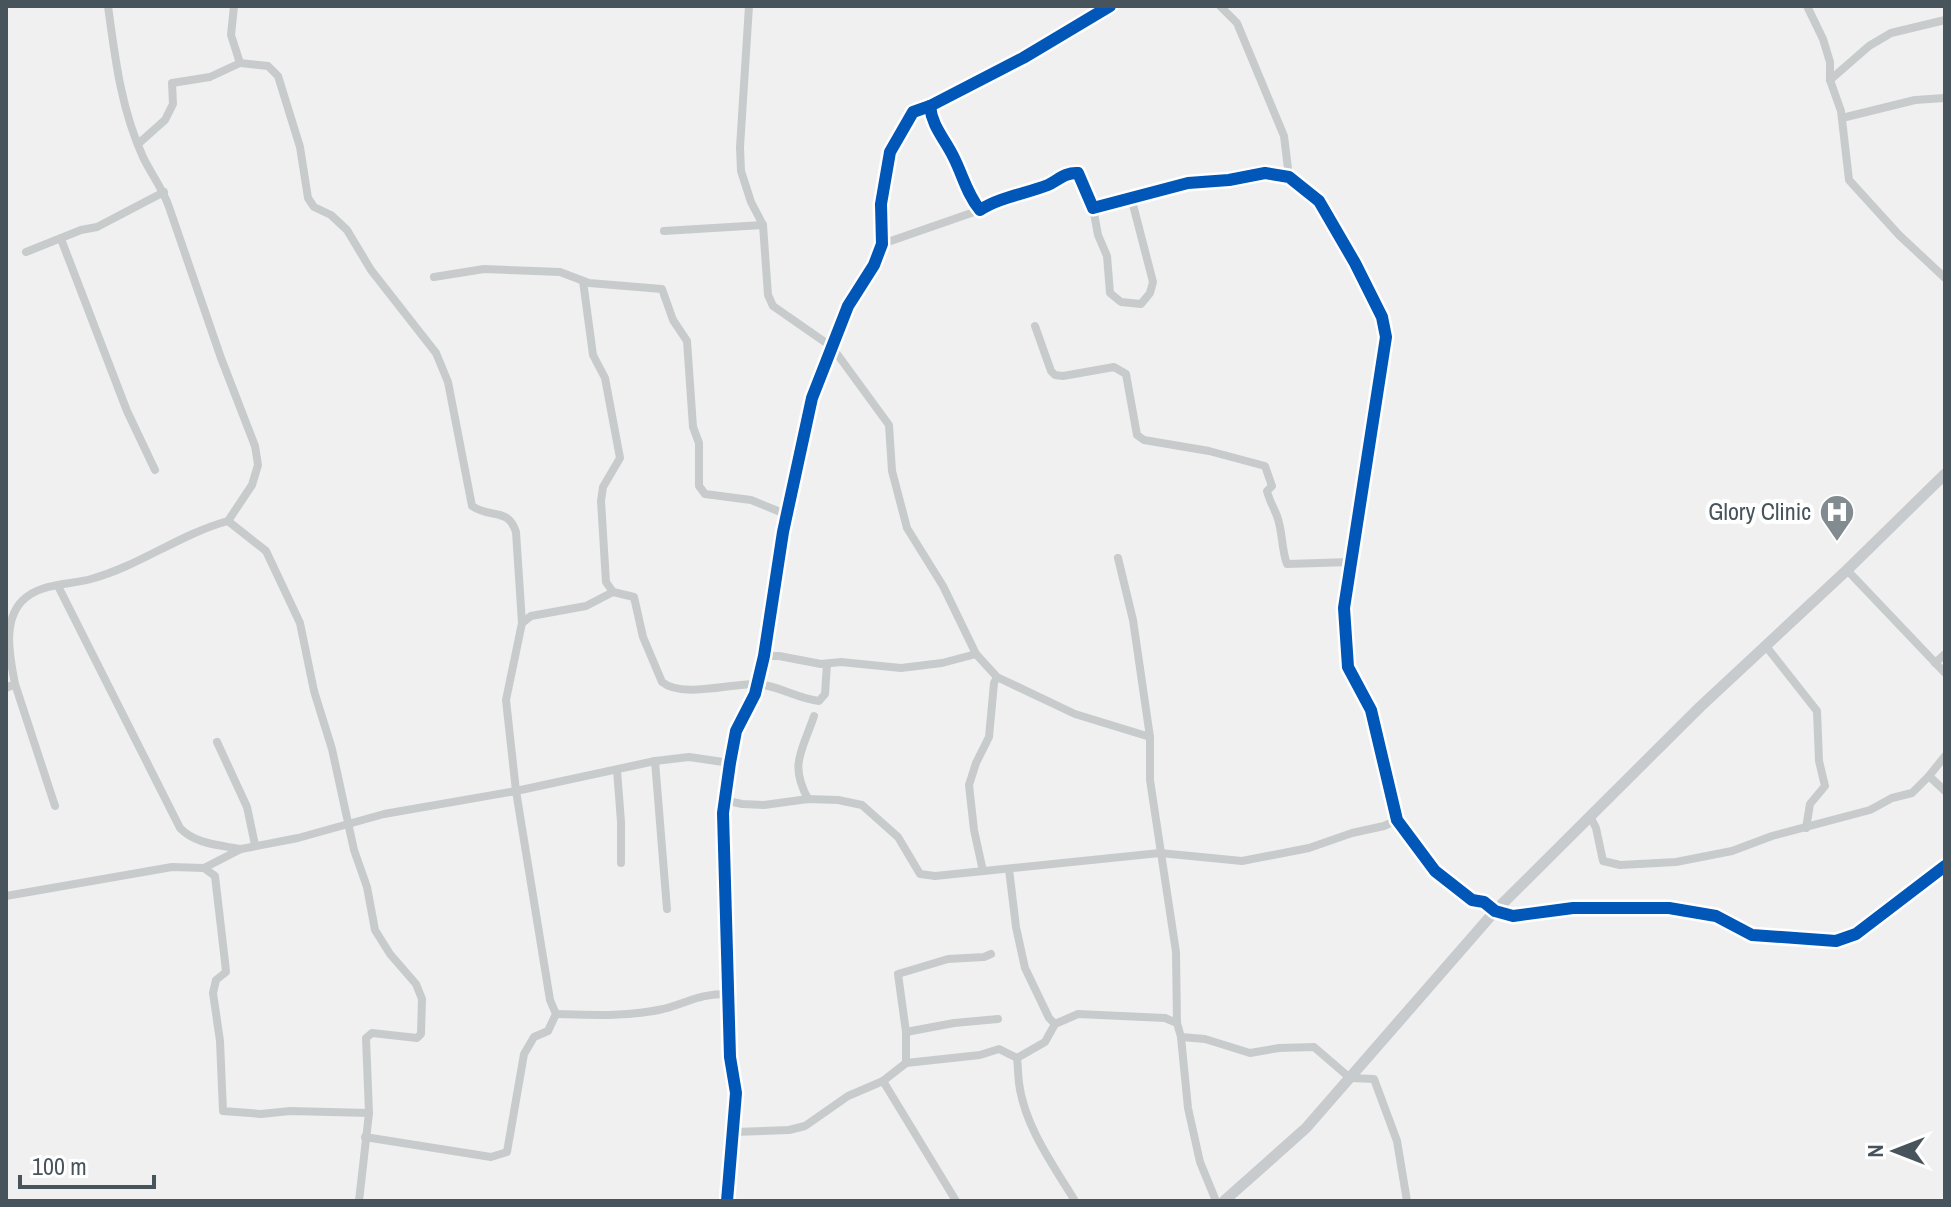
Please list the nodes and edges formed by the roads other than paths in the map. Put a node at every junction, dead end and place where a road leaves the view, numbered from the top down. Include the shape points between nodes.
1 (108, 6) edge
2 (234, 6) edge
3 (749, 6) edge
4 (1110, 6) edge
5 (1220, 6) edge
6 (1807, 6) edge
7 (1945, 20) edge
8 (240, 63) junction
9 (1830, 80) junction
10 (1945, 98) edge
11 (930, 106) junction
12 (1842, 118) junction
13 (138, 144) junction
14 (1289, 177) junction
15 (164, 192) junction
16 (1131, 197) junction
17 (1093, 208) junction
18 (980, 210) junction
19 (763, 225) junction
20 (664, 231) dead end
21 (61, 239) junction
22 (882, 244) junction
23 (26, 252) dead end
24 (434, 277) dead end
25 (1945, 278) edge
26 (583, 281) junction
27 (1035, 326) dead end
28 (832, 347) junction
29 (155, 470) dead end
30 (1945, 474) edge
31 (788, 515) junction
32 (228, 521) junction
33 (1118, 558) dead end
34 (1351, 562) junction
35 (1847, 570) junction
36 (58, 586) junction
37 (613, 592) junction
38 (522, 623) junction
39 (1765, 645) junction
40 (976, 654) junction
41 (1945, 654) edge
42 (764, 656) junction
43 (1935, 663) junction
44 (827, 664) junction
45 (1945, 673) edge
46 (997, 677) junction
47 (758, 684) junction
48 (10, 686) edge
49 (814, 716) dead end
50 (1150, 737) junction
51 (217, 742) dead end
52 (1945, 756) edge
53 (655, 761) junction
54 (730, 763) junction
55 (617, 770) junction
56 (1929, 776) junction
57 (516, 791) junction
58 (1945, 791) edge
59 (808, 799) junction
60 (724, 800) junction
61 (55, 806) dead end
62 (1591, 818) junction
63 (1397, 820) junction
64 (349, 825) junction
65 (1806, 828) junction
66 (255, 845) junction
67 (241, 849) junction
68 (1160, 853) junction
69 (621, 863) dead end
70 (1945, 866) edge
71 (204, 868) junction
72 (1009, 869) junction
73 (983, 871) junction
74 (9, 894) edge
75 (667, 909) dead end
76 (1495, 911) junction
77 (991, 954) dead end
78 (729, 994) junction
79 (556, 1014) junction
80 (998, 1019) dead end
81 (1177, 1023) junction
82 (1055, 1024) junction
83 (906, 1032) junction
84 (1181, 1037) junction
85 (1017, 1058) junction
86 (906, 1063) junction
87 (1360, 1066) junction
88 (1350, 1078) junction
89 (1374, 1079) junction
90 (883, 1081) junction
91 (369, 1113) junction
92 (733, 1132) junction
93 (365, 1137) junction
94 (359, 1201) edge
95 (727, 1201) edge
96 (956, 1201) edge
97 (1075, 1201) edge
98 (1216, 1201) edge
99 (1224, 1201) edge
100 (1407, 1201) edge

1 - 13 street via 118,83
2 - 8 street via 231,35
3 - 19 street via 741,171
4 - 11 street
5 - 14 street via 1237,23 1284,136
6 - 9 street via 1823,39
7 - 9 street via 1891,33
8 - 13 street via 210,77 172,83 173,104 165,120
8 - 38 street via 268,66 278,76 300,147 308,198 347,230 371,270 436,353 448,382 472,506 506,515 516,532
9 - 12 street
10 - 12 street
11 - 18 street via 932,122
11 - 22 street via 913,112 890,152 881,204
12 - 25 street via 1849,180
13 - 15 street
14 - 16 street via 1265,173
14 - 34 street via 1319,201 1382,317 1386,337
15 - 21 street
15 - 32 street via 255,446 258,465 252,485
16 - 17 street
16 - 17 street via 1153,282 1141,304 1121,302 1110,293 1107,256
17 - 18 street via 1078,173 1071,172
18 - 22 street
19 - 20 street
19 - 28 street via 773,306
21 - 23 street
21 - 29 street
22 - 28 street
24 - 26 street via 484,269 560,272
26 - 31 street via 662,289 687,341 699,486 705,494 751,500
26 - 37 street via 593,355 605,378 620,458 601,501 606,582
27 - 34 street via 1055,375 1114,367 1126,374 1137,435 1144,440 1265,466 1287,564
28 - 31 street via 812,398
28 - 40 street via 889,425 892,471 907,528
30 - 35 main road
31 - 42 street
32 - 36 street via 203,528 114,573
32 - 64 street via 266,551 300,623
33 - 50 street
34 - 63 street via 1344,608 1348,667 1371,710
35 - 39 main road
35 - 43 street
36 - 48 street via 34,590 20,603 11,622
36 - 67 street via 180,828 198,840
37 - 38 street via 586,606 531,616
37 - 47 street via 634,597 643,637 668,686 686,690
38 - 57 street via 506,700
39 - 62 main road
39 - 65 street via 1813,704 1820,721 1819,761 1825,786 1810,804
40 - 44 street via 901,668
40 - 46 street
41 - 43 street
42 - 44 street
42 - 47 street
43 - 45 street
44 - 47 street via 825,694 819,701
46 - 50 street via 1075,714
46 - 73 street via 989,737 969,785
47 - 54 street via 736,731
48 - 61 street
49 - 59 street via 797,767
50 - 68 street
51 - 66 street via 247,807
52 - 56 street
53 - 54 street via 689,757
53 - 55 street
53 - 75 street
54 - 60 street
55 - 57 street
55 - 69 street
56 - 58 street
56 - 65 street via 1912,793
57 - 64 street
57 - 79 street
59 - 60 street via 764,805
59 - 73 street via 862,805 898,837 920,874
60 - 78 street
62 - 65 street via 1603,861 1620,865 1691,861
62 - 76 main road
63 - 68 street via 1309,848 1242,861
63 - 76 street via 1435,871
64 - 66 street
64 - 91 street via 375,930 422,999 417,1038 372,1033 366,1038
66 - 67 street
67 - 71 street
68 - 72 street
68 - 81 street via 1176,952
70 - 76 street via 1856,934 1836,941 1752,935 1716,916 1669,908 1573,908 1513,916
71 - 74 street via 172,867
71 - 91 street via 215,876 226,972 216,980 213,993 223,1111
72 - 73 street
72 - 82 street via 1025,968
76 - 87 main road
77 - 83 street via 948,959 898,974
78 - 79 street via 639,1012
78 - 92 street via 736,1093
79 - 93 street via 548,1031 534,1037 524,1054 507,1152 491,1157
80 - 83 street
81 - 82 street via 1078,1014
81 - 84 street
82 - 85 street via 1045,1042
83 - 86 street
84 - 88 street via 1250,1053 1314,1047
84 - 98 street via 1188,1108 1200,1162
85 - 86 street via 999,1049
85 - 97 street via 1029,1119
86 - 90 street
87 - 88 main road
87 - 89 street
88 - 89 street
88 - 99 main road via 1306,1128
89 - 100 street via 1397,1141
90 - 92 street via 848,1096 805,1126
90 - 96 street
91 - 93 street
92 - 95 street
93 - 94 street

